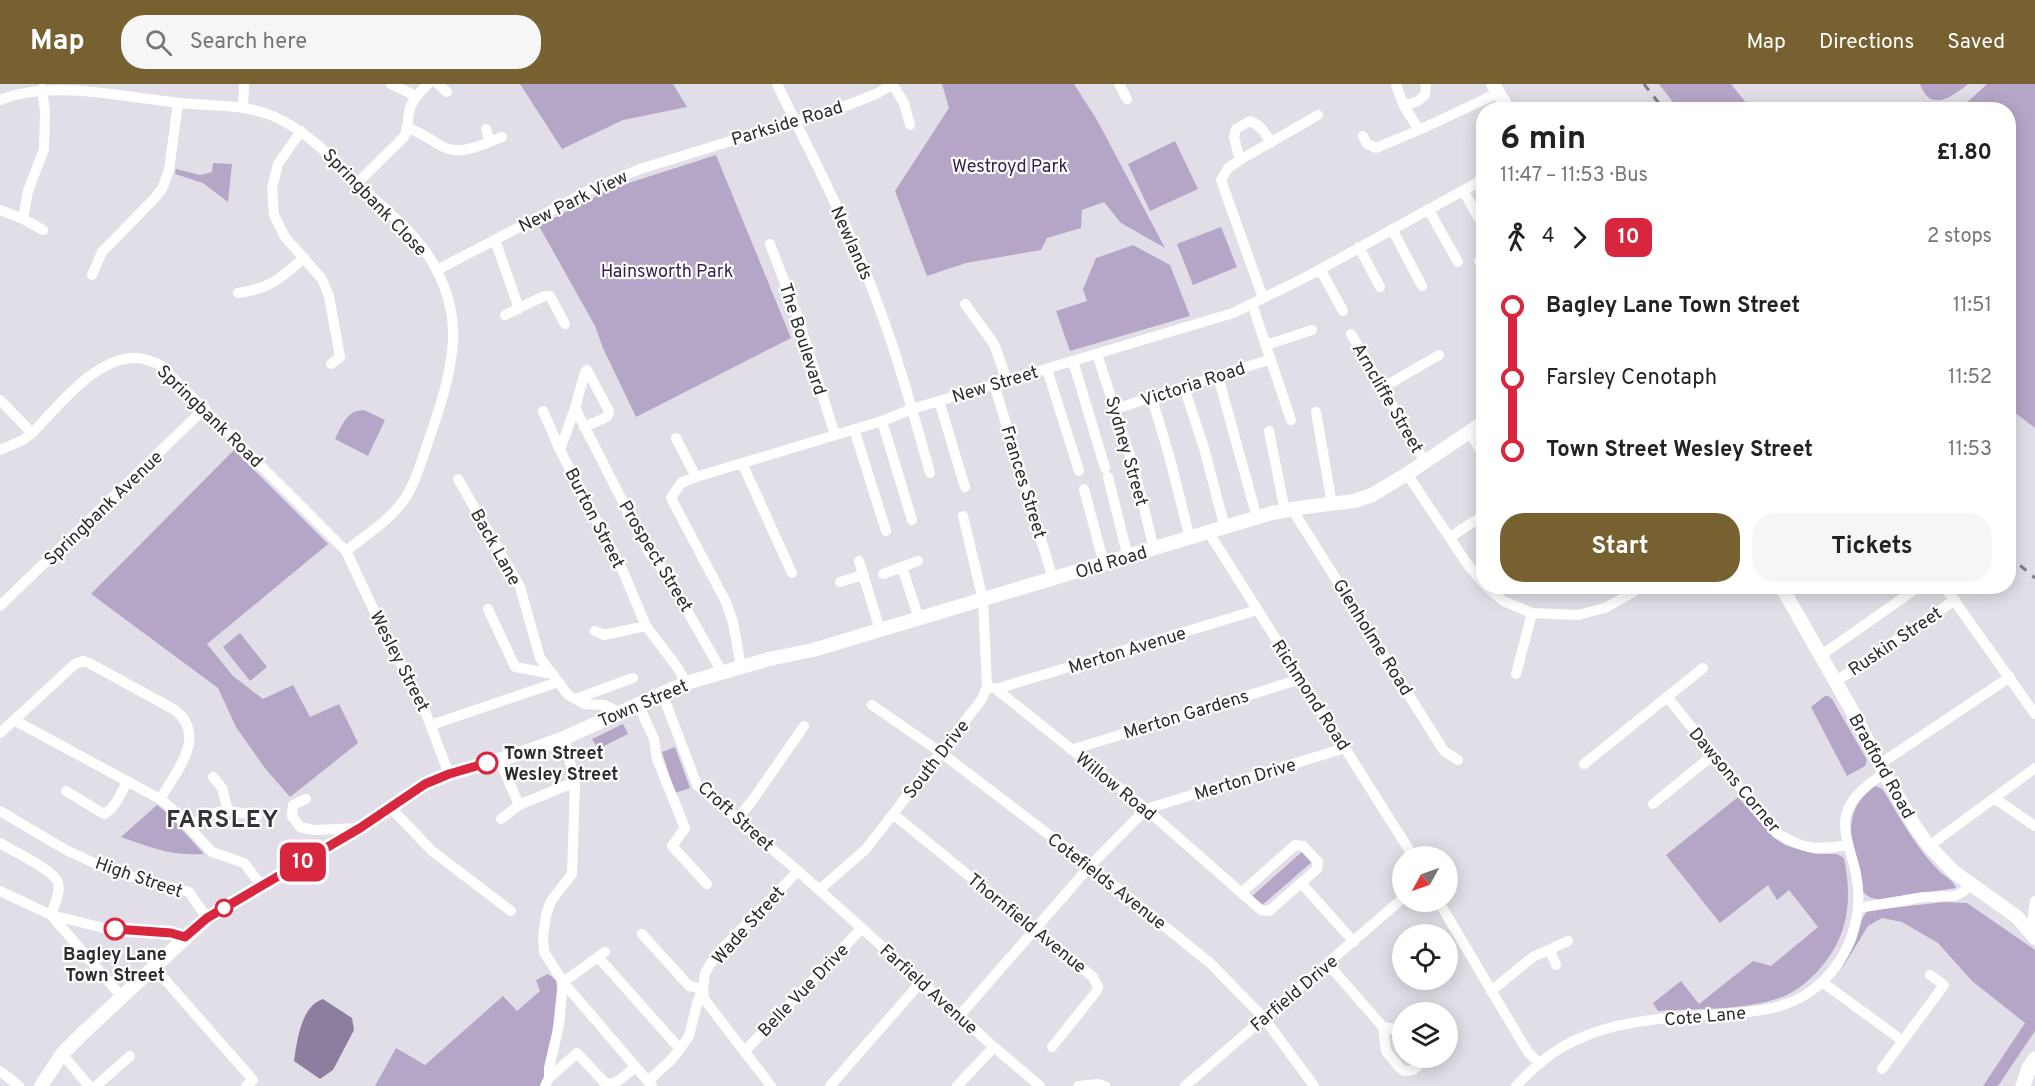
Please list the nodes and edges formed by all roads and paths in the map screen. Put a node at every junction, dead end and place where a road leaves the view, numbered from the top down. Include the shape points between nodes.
1 (244, 84) edge
2 (392, 84) edge
3 (428, 84) edge
4 (438, 84) edge
5 (777, 84) edge
6 (893, 84) edge
7 (1119, 84) edge
8 (1395, 84) edge
9 (1426, 84) edge
10 (42, 88) junction
11 (1495, 88) edge
12 (107, 89) edge
13 (447, 92) dead end
14 (416, 96) junction
15 (1127, 99) dead end
16 (0, 100) edge
17 (1503, 102) edge
18 (178, 103) junction
19 (1404, 106) junction
20 (243, 108) junction
21 (1318, 115) dead end
22 (795, 120) junction
23 (910, 125) dead end
24 (408, 128) junction
25 (486, 129) dead end
26 (1419, 130) junction
27 (301, 131) junction
28 (1363, 136) dead end
29 (502, 137) dead end
30 (490, 142) junction
31 (1271, 143) junction
32 (714, 146) joint
33 (1240, 160) junction
34 (1476, 182) edge
35 (357, 183) junction
36 (1462, 190) junction
37 (1428, 209) junction
38 (0, 210) edge
39 (1476, 214) edge
40 (23, 219) junction
41 (1392, 229) junction
42 (43, 230) dead end
43 (495, 240) junction
44 (770, 244) dead end
45 (1359, 247) junction
46 (304, 258) junction
47 (1458, 262) dead end
48 (1320, 269) junction
49 (437, 270) junction
50 (92, 275) dead end
51 (1422, 286) dead end
52 (1380, 287) dead end
53 (1263, 298) junction
54 (965, 304) dead end
55 (1252, 304) junction
56 (248, 305) dead end
57 (519, 309) junction
58 (1343, 311) dead end
59 (505, 315) dead end
60 (565, 324) dead end
61 (1312, 330) dead end
62 (1351, 334) dead end
63 (1266, 345) junction
64 (1097, 354) junction
65 (1439, 355) dead end
66 (1270, 359) junction
67 (341, 360) dead end
68 (1073, 361) junction
69 (1047, 369) junction
70 (1218, 376) junction
71 (1007, 381) junction
72 (994, 384) junction
73 (1184, 387) junction
74 (1382, 388) junction
75 (1152, 398) junction
76 (0, 400) edge
77 (939, 401) junction
78 (206, 408) junction
79 (575, 408) junction
80 (912, 409) junction
81 (1115, 409) junction
82 (543, 411) dead end
83 (1317, 412) dead end
84 (1291, 420) dead end
85 (882, 421) junction
86 (584, 427) junction
87 (1476, 427) edge
88 (854, 429) junction
89 (1269, 431) dead end
90 (1469, 432) junction
91 (32, 433) junction
92 (835, 435) junction
93 (676, 438) dead end
94 (1476, 443) edge
95 (0, 450) edge
96 (560, 450) junction
97 (1425, 462) junction
98 (742, 463) junction
99 (1079, 471) dead end
100 (930, 473) dead end
101 (1407, 474) junction
102 (696, 477) junction
103 (458, 479) dead end
104 (966, 487) dead end
105 (1084, 489) dead end
106 (1332, 504) junction
107 (1288, 510) junction
108 (963, 516) dead end
109 (1257, 518) junction
110 (912, 520) dead end
111 (1476, 520) edge
112 (1225, 528) junction
113 (886, 531) dead end
114 (1209, 533) junction
115 (1450, 537) junction
116 (1190, 538) junction
117 (1154, 549) junction
118 (346, 551) junction
119 (1128, 557) junction
120 (859, 561) dead end
121 (918, 561) dead end
122 (1104, 564) junction
123 (902, 567) junction
124 (792, 573) dead end
125 (863, 574) junction
126 (883, 574) dead end
127 (1476, 576) edge
128 (1053, 579) junction
129 (840, 582) dead end
130 (1495, 594) edge
131 (1630, 594) edge
132 (1785, 594) edge
133 (1909, 594) edge
134 (1950, 594) edge
135 (983, 600) junction
136 (1955, 600) junction
137 (2, 601) edge
138 (488, 609) dead end
139 (1257, 610) junction
140 (1532, 613) junction
141 (918, 619) junction
142 (646, 626) junction
143 (879, 630) junction
144 (595, 631) dead end
145 (1820, 656) junction
146 (741, 667) junction
147 (1703, 668) dead end
148 (722, 672) junction
149 (1516, 674) dead end
150 (629, 676) dead end
151 (2010, 677) junction
152 (555, 678) junction
153 (1301, 679) junction
154 (1835, 682) junction
155 (686, 683) junction
156 (992, 687) junction
157 (662, 693) junction
158 (1668, 698) junction
159 (575, 699) junction
160 (638, 704) junction
161 (872, 705) dead end
162 (619, 712) junction
163 (2035, 714) edge
164 (14, 720) junction
165 (431, 725) junction
166 (804, 726) dead end
167 (0, 733) edge
168 (564, 738) junction
169 (1345, 748) junction
170 (1071, 750) junction
171 (940, 752) junction
172 (1713, 755) junction
173 (499, 759) junction
174 (1458, 760) dead end
175 (1584, 764) dead end
176 (1882, 768) junction
177 (2035, 768) edge
178 (449, 774) junction
179 (213, 777) dead end
180 (127, 782) junction
181 (575, 782) junction
182 (66, 791) dead end
183 (1994, 798) junction
184 (306, 799) dead end
185 (160, 800) junction
186 (1653, 804) dead end
187 (519, 805) junction
188 (390, 807) junction
189 (1146, 809) junction
190 (0, 811) edge
191 (228, 811) junction
192 (893, 814) junction
193 (257, 816) dead end
194 (501, 819) dead end
195 (737, 819) junction
196 (2035, 825) edge
197 (189, 827) junction
198 (360, 828) junction
199 (0, 843) edge
200 (1848, 845) junction
201 (1407, 846) edge
202 (1929, 846) junction
203 (1090, 866) junction
204 (798, 871) junction
205 (1301, 883) junction
206 (1970, 883) junction
207 (707, 884) dead end
208 (261, 886) junction
209 (819, 890) junction
210 (0, 891) edge
211 (1241, 893) junction
212 (2035, 901) edge
213 (1392, 908) edge
214 (1859, 908) junction
215 (511, 910) dead end
216 (1446, 912) edge
217 (51, 915) junction
218 (207, 918) junction
219 (2017, 918) junction
220 (2033, 924) edge
221 (862, 928) junction
222 (1036, 928) junction
223 (642, 934) dead end
224 (185, 937) junction
225 (2035, 938) edge
226 (1568, 941) dead end
227 (1354, 942) junction
228 (1550, 950) junction
229 (1328, 964) junction
230 (1556, 964) dead end
231 (153, 966) junction
232 (1930, 975) dead end
233 (563, 982) junction
234 (921, 982) junction
235 (1822, 982) junction
236 (703, 989) junction
237 (1491, 991) junction
238 (121, 996) junction
239 (960, 1016) junction
240 (1264, 1018) junction
241 (1383, 1027) junction
242 (1392, 1028) edge
243 (1903, 1041) junction
244 (994, 1047) junction
245 (1052, 1047) dead end
246 (680, 1049) junction
247 (745, 1051) junction
248 (63, 1054) junction
249 (130, 1056) dead end
250 (1392, 1058) edge
251 (2035, 1059) edge
252 (1539, 1063) junction
253 (635, 1066) junction
254 (1400, 1068) edge
255 (1415, 1068) edge
256 (1882, 1069) dead end
257 (0, 1071) edge
258 (549, 1083) edge
259 (650, 1083) edge
260 (19, 1086) edge
261 (40, 1086) edge
262 (89, 1086) edge
263 (96, 1086) edge
264 (246, 1086) edge
265 (771, 1086) edge
266 (830, 1086) edge
267 (957, 1086) edge
268 (1040, 1086) edge
269 (1078, 1086) edge
270 (1105, 1086) edge
271 (1185, 1086) edge
272 (1314, 1086) edge
273 (1516, 1086) edge
274 (2023, 1086) edge

1 - 20 street
2 - 14 street
3 - 14 street
4 - 13 street
5 - 22 street, Newlands
6 - 22 street, Parkside Road via 848,105
6 - 23 street, Parkside Road
7 - 15 street
8 - 19 street
9 - 19 street via 1425,95
10 - 12 street, Springbank Close
10 - 16 street, Springbank Close
10 - 40 street via 44,149 28,191
11 - 17 main road
11 - 26 street
12 - 18 street, Springbank Close
14 - 24 street
18 - 20 street, Springbank Close
18 - 50 street via 169,170 162,189 102,252
19 - 26 street
20 - 27 street, Springbank Close via 270,115
21 - 31 street
22 - 32 street, Parkside Road
22 - 80 street, Newlands via 873,291
24 - 30 street via 453,150 468,150
24 - 35 street via 404,137
25 - 30 street
26 - 28 street via 1376,148 1367,144
27 - 35 street, Springbank Close
27 - 46 street via 278,164 272,188 274,214 285,237
29 - 30 street
31 - 33 street
31 - 33 street via 1264,130 1250,121 1236,129 1234,137
32 - 43 street, New Park View via 608,182
33 - 53 street via 1228,168 1221,180
34 - 36 street, New Street
35 - 49 street, Springbank Close via 417,242
36 - 37 street, New Street
36 - 39 street
37 - 41 street, New Street
37 - 47 street
38 - 40 street
40 - 42 street
41 - 45 street, New Street
41 - 51 street
43 - 49 street, New Park View
43 - 57 street
44 - 92 street, The Boulevard
45 - 48 street, New Street
45 - 52 street
46 - 56 street via 274,284 243,293
46 - 67 street via 321,279 328,296
48 - 53 street, New Street
48 - 58 street
49 - 118 street, Springbank Close via 453,319 453,340 434,427 407,496 391,516
53 - 55 street, New Street
54 - 71 street via 994,344
55 - 63 street
55 - 64 street, New Street
57 - 59 street
57 - 60 street via 550,296
61 - 63 street
62 - 74 street, Arncliffe Street
63 - 66 street
64 - 68 street, New Street
64 - 81 street, Sydney Street
65 - 74 street
66 - 70 street, Victoria Road
66 - 84 street
68 - 69 street, New Street
68 - 119 street
69 - 71 street, New Street
69 - 99 street
70 - 73 street, Victoria Road
70 - 109 street
71 - 72 street, New Street
72 - 77 street, New Street
72 - 128 street, Frances Street
73 - 75 street, Victoria Road
73 - 112 street
74 - 97 street, Arncliffe Street
75 - 81 street, Victoria Road
75 - 116 street
76 - 91 street
77 - 80 street, New Street
77 - 104 street
78 - 91 street, Springbank Road via 159,364 137,358 119,360 90,376
78 - 118 street, Springbank Road
78 - 137 street, Springbank Avenue
79 - 86 street, Prospect Street
79 - 86 street via 587,370 609,411 607,417
79 - 96 street
80 - 85 street, New Street
80 - 100 street, Newlands
81 - 117 street, Sydney Street
82 - 96 street, Burton Street
83 - 106 street
85 - 88 street, New Street
85 - 110 street
86 - 148 street, Prospect Street via 648,551 668,577
87 - 90 main road, Old Road
88 - 92 street, New Street
88 - 113 street
89 - 107 street
90 - 94 street
90 - 97 main road, Old Road
91 - 95 street, Springbank Road
92 - 98 street, New Street
93 - 102 street
96 - 142 street, Burton Street via 621,568
97 - 101 main road, Old Road
98 - 102 street, New Street
98 - 124 street
101 - 106 main road, Old Road via 1372,495
101 - 115 street
102 - 146 street, New Street via 681,483 671,498 726,602
103 - 152 street, Back Lane via 520,587 540,658
105 - 122 street
106 - 107 main road, Old Road
107 - 109 main road, Old Road
107 - 174 street, Glenholme Road via 1444,751
108 - 135 street
109 - 112 main road, Old Road
111 - 115 street
112 - 114 main road, Old Road
114 - 116 main road, Old Road
114 - 139 street, Richmond Road
115 - 127 street
116 - 117 main road, Old Road
117 - 119 main road, Old Road
118 - 165 street, Wesley Street
119 - 122 main road, Old Road
120 - 125 street
121 - 123 street
122 - 128 main road, Old Road
123 - 126 street
123 - 141 street
125 - 129 street
125 - 143 street
128 - 135 main road, Old Road
130 - 140 street
131 - 140 street via 1605,608 1578,615
132 - 145 main road, Bradford Road
133 - 145 street
134 - 136 street
135 - 141 main road, Old Road
135 - 156 street
136 - 151 street
136 - 154 street, Ruskin Street
138 - 152 street via 515,667
139 - 153 street, Richmond Road
139 - 156 street, Merton Avenue
140 - 149 street
141 - 143 main road, Old Road
142 - 144 street via 604,635
142 - 155 street, Burton Street
143 - 146 main road, Old Road
145 - 154 main road, Bradford Road
146 - 148 main road, Old Road
147 - 158 street
148 - 155 main road, Town Street
150 - 159 street
151 - 163 street
151 - 176 street, Cote Lane
152 - 159 street, Back Lane
152 - 165 street
153 - 169 street, Richmond Road
153 - 170 street, Merton Gardens
154 - 176 main road, Bradford Road
155 - 157 main road, Town Street
156 - 170 street, Willow Road
156 - 171 street, South Drive
157 - 160 main road, Town Street
157 - 195 street, Croft Street via 697,785
158 - 172 street, Dawsons Corner
158 - 175 street
159 - 162 street
160 - 162 main road, Town Street
160 - 207 street via 685,828 672,846
161 - 171 street, Cotefields Avenue
162 - 168 main road, Town Street
164 - 167 street
164 - 180 street
164 - 185 street via 75,664 83,662 175,710 185,718 191,740
165 - 178 street, Wesley Street
166 - 195 street
168 - 173 main road, Town Street
168 - 181 street
169 - 189 street, Merton Drive
169 - 201 street, Richmond Road
170 - 189 street, Willow Road
171 - 192 street, South Drive
171 - 203 street, Cotefields Avenue
172 - 186 street
172 - 200 street, Dawsons Corner via 1777,833 1809,848
173 - 178 main road, Town Street
173 - 187 street
176 - 200 street, Cote Lane via 1850,806 1845,820
176 - 202 main road, Bradford Road
177 - 183 street
178 - 188 main road, Town Street
179 - 191 street via 222,788
180 - 182 street via 114,806 104,814
180 - 185 street
181 - 187 street
181 - 233 street via 572,874 551,901 543,937 544,952
183 - 196 street
183 - 202 street
184 - 198 street via 293,806 292,816 300,827
185 - 197 street
187 - 194 street
188 - 198 main road, Town Street
188 - 215 street via 432,851
189 - 203 street
189 - 211 street, Willow Road
190 - 218 street, High Street via 111,871 189,892
191 - 193 street
191 - 197 street via 214,811
192 - 209 street, South Drive via 866,849
192 - 222 street, Thornfield Avenue
195 - 204 street, Croft Street
197 - 208 street via 212,852 244,863
198 - 208 main road, Town Street
199 - 217 street via 52,874 58,883 58,893
200 - 214 street, Cote Lane via 1857,876
202 - 206 main road, Bradford Road
203 - 222 street
203 - 240 street, Cotefields Avenue via 1210,963
204 - 209 street, Croft Street
204 - 236 street, Wade Street via 716,955 705,973
205 - 211 street, Willow Road via 1269,911 1261,910
205 - 211 street via 1317,869 1318,862 1303,846 1295,845
205 - 227 street
206 - 214 street via 1955,896
206 - 219 main road, Bradford Road
208 - 218 main road, Town Street
209 - 221 street, Farfield Avenue
210 - 217 street
212 - 220 street
213 - 227 street, Farfield Drive
214 - 235 street, Cote Lane via 1848,948
216 - 237 street
217 - 224 street via 108,929
217 - 238 street
218 - 224 main road, Town Street
219 - 220 main road, Bradford Road
219 - 225 main road, Bradford Road
221 - 234 street, Farfield Avenue
221 - 247 street, Belle Vue Drive
222 - 239 street
222 - 245 street, Thornfield Avenue via 1093,977 1098,987
223 - 236 street via 688,986
224 - 231 main road, Town Street
226 - 228 street
227 - 229 street, Farfield Drive
228 - 230 street
228 - 237 street via 1533,957
229 - 240 street, Farfield Drive
229 - 241 street
231 - 238 main road, Town Street
231 - 264 street via 253,1080
232 - 243 street via 1944,985
233 - 246 street via 602,955
233 - 253 street
233 - 258 street
234 - 239 street, Farfield Avenue
234 - 266 street
235 - 243 street
235 - 252 street, Cote Lane via 1779,1006 1622,1024 1593,1032
236 - 246 street, Wade Street via 689,1036
236 - 247 street via 704,999
237 - 252 street via 1528,1052
238 - 248 main road, Town Street
239 - 244 street, Farfield Avenue
240 - 271 street, Farfield Drive
240 - 272 street, Cotefields Avenue
241 - 242 street
241 - 250 street via 1383,1043
243 - 256 street
244 - 267 street
244 - 268 street, Farfield Avenue
246 - 259 street, Wade Street
247 - 265 street
248 - 261 main road, Town Street
248 - 262 street
249 - 263 street
251 - 274 highway
252 - 273 street, Cote Lane
253 - 258 street via 616,1082 605,1083 577,1053
253 - 259 street
254 - 255 street
257 - 260 street
269 - 270 street

